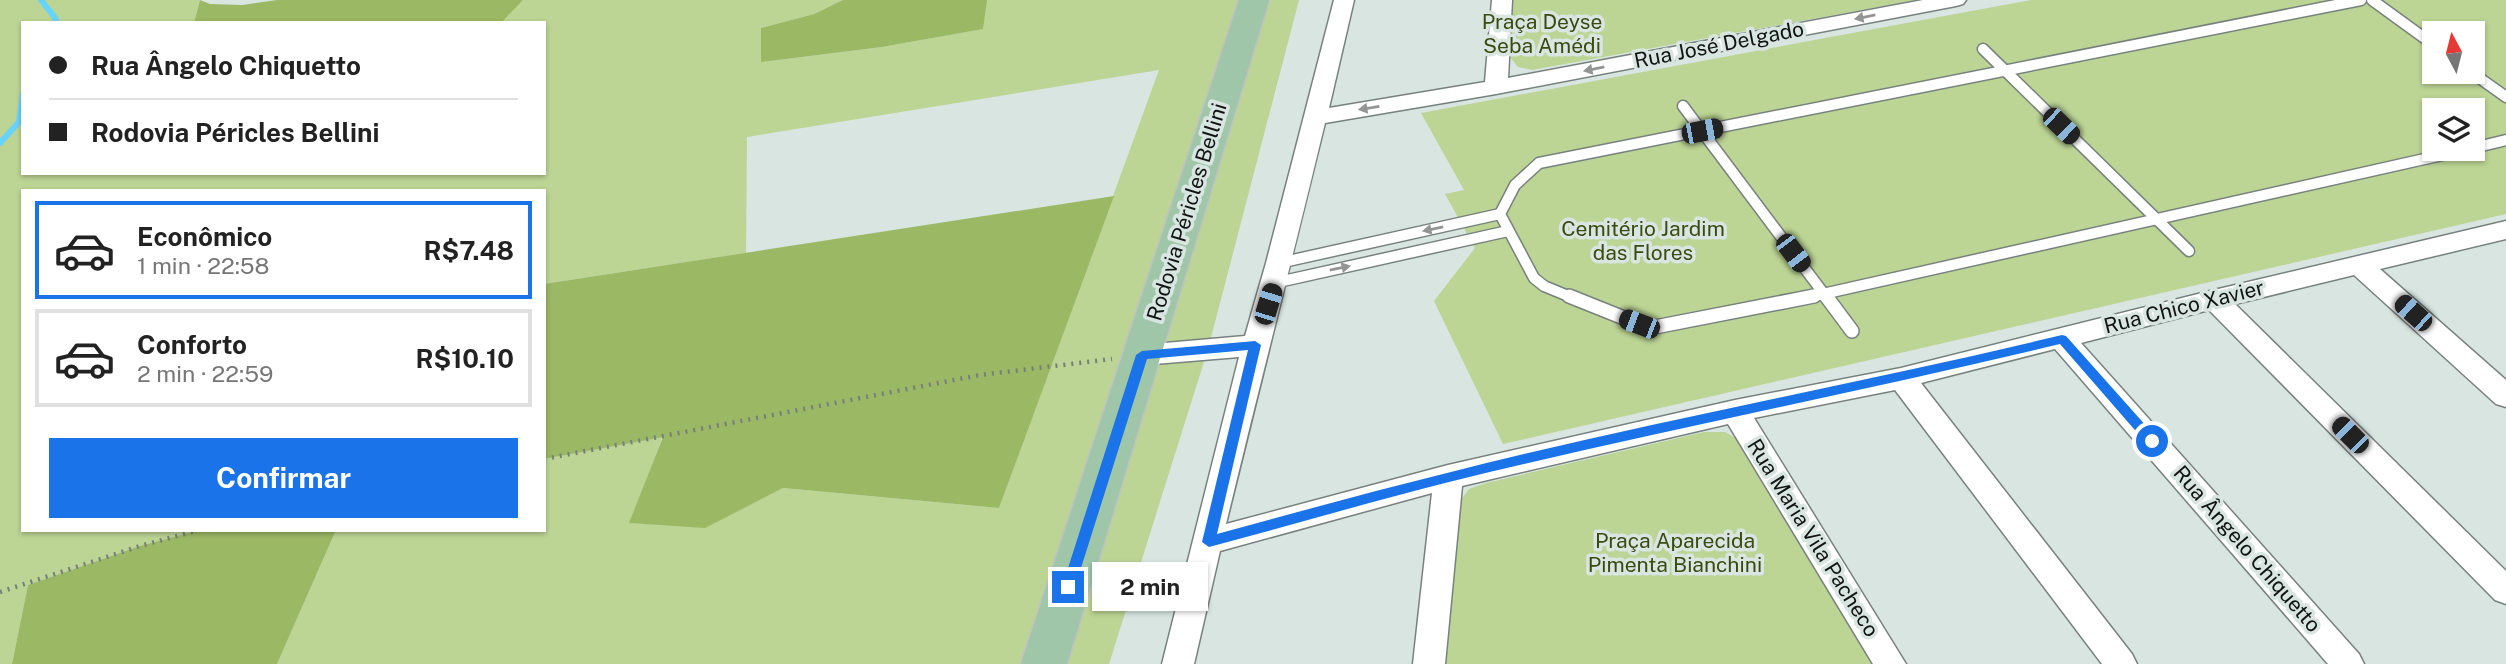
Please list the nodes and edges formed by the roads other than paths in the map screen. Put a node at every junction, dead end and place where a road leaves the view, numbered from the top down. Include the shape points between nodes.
1 (1254, 0) edge
2 (1344, 0) edge
3 (1502, 0) edge
4 (1956, 0) edge
5 (2361, 0) edge
6 (2372, 0) edge
7 (2422, 36) edge
8 (1983, 50) dead end
9 (2005, 71) junction
10 (2485, 82) edge
11 (1496, 87) junction
12 (2506, 97) edge
13 (1683, 106) dead end
14 (1317, 117) junction
15 (1702, 131) junction
16 (2506, 141) edge
17 (2485, 145) edge
18 (2422, 159) edge
19 (1500, 214) junction
20 (2155, 218) junction
21 (1508, 231) junction
22 (2504, 232) edge
23 (2189, 251) dead end
24 (2358, 264) junction
25 (1277, 273) junction
26 (1824, 294) junction
27 (2214, 299) junction
28 (1852, 331) dead end
29 (2062, 339) junction
30 (1255, 345) junction
31 (1142, 355) junction
32 (1900, 378) junction
33 (2506, 396) edge
34 (1735, 411) junction
35 (1448, 477) junction
36 (1209, 542) junction
37 (2506, 591) edge
38 (1044, 664) edge
39 (1178, 664) edge
40 (1429, 664) edge
41 (1890, 664) edge
42 (2121, 664) edge
43 (2348, 664) edge

1 - 31 main road, Rodovia Péricles Bellini
2 - 14 street
3 - 11 street
4 -> 11 street, Rua José Delgado
5 - 9 lane
6 - 7 lane
8 - 9 lane
9 - 15 lane
9 - 20 lane
10 - 12 lane
11 -> 14 street, Rua José Delgado
13 - 15 lane
14 - 25 street
15 - 19 lane via 1532,166
15 - 26 lane
16 - 17 lane
18 - 20 lane
19 - 21 lane
19 -> 25 lane
20 - 23 lane
20 - 26 lane
25 -> 21 lane
21 - 26 lane via 1534,278 1544,286 1654,327
22 - 24 street, Rua Chico Xavier
24 - 27 street, Rua Chico Xavier
24 - 33 street
25 - 30 street
26 - 28 lane
27 - 29 street, Rua Chico Xavier
27 - 37 street
29 - 32 street, Rua Chico Xavier
29 - 43 street, Rua Ângelo Chiquetto
30 - 31 street
30 - 36 street
31 - 38 main road, Rodovia Péricles Bellini
32 - 34 street, Rua Chico Xavier
32 - 42 street
34 - 35 street, Rua Chico Xavier
34 - 41 street, Rua Maria Vila Pacheco
35 - 36 street, Rua Chico Xavier
35 - 40 street
36 - 39 street

